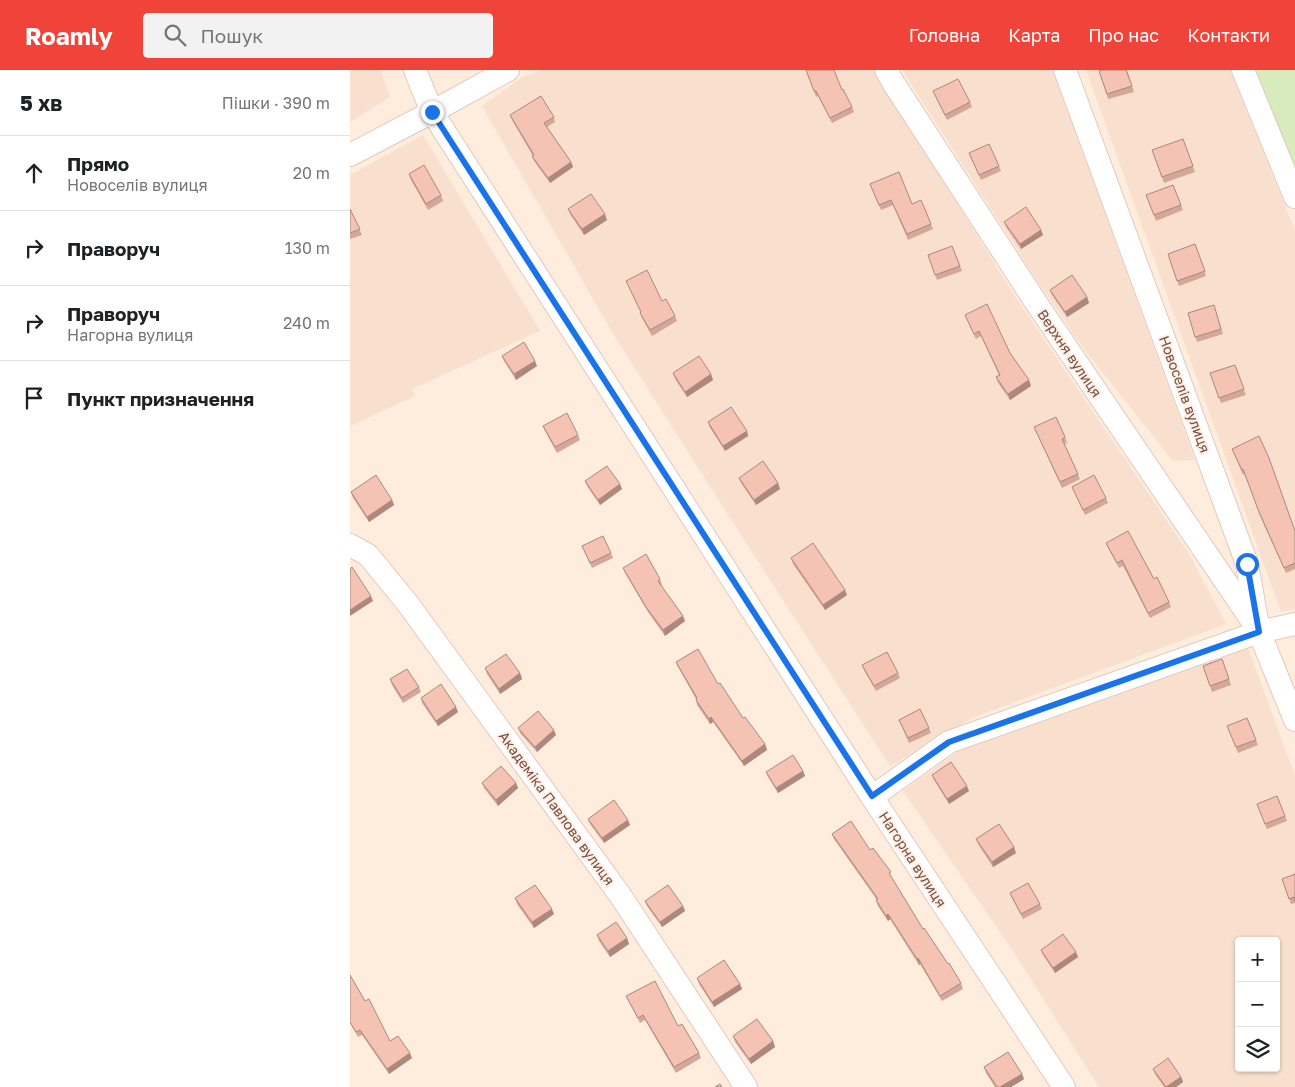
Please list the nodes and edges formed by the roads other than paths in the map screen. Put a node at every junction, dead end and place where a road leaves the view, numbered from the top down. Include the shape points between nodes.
1 (415, 70) edge
2 (508, 70) edge
3 (886, 70) edge
4 (1065, 70) edge
5 (1243, 70) edge
6 (432, 112) junction
7 (350, 155) edge
8 (1295, 197) edge
9 (350, 545) edge
10 (1295, 624) edge
11 (1259, 632) junction
12 (1295, 720) edge
13 (872, 796) junction
14 (746, 1087) edge
15 (1064, 1087) edge

1 - 6 street, Нагорна вулиця
2 - 6 street
3 - 11 street, Верхня вулиця via 1037,304
4 - 11 street, Новоселів вулиця via 1247,564
5 - 8 street
6 - 7 street
6 - 13 street, Нагорна вулиця
9 - 14 street, Академіка Павлова вулиця via 368,555 408,604 620,895
10 - 11 street
11 - 12 street, Новоселів вулиця
11 - 13 street via 949,742
13 - 15 street, Нагорна вулиця

